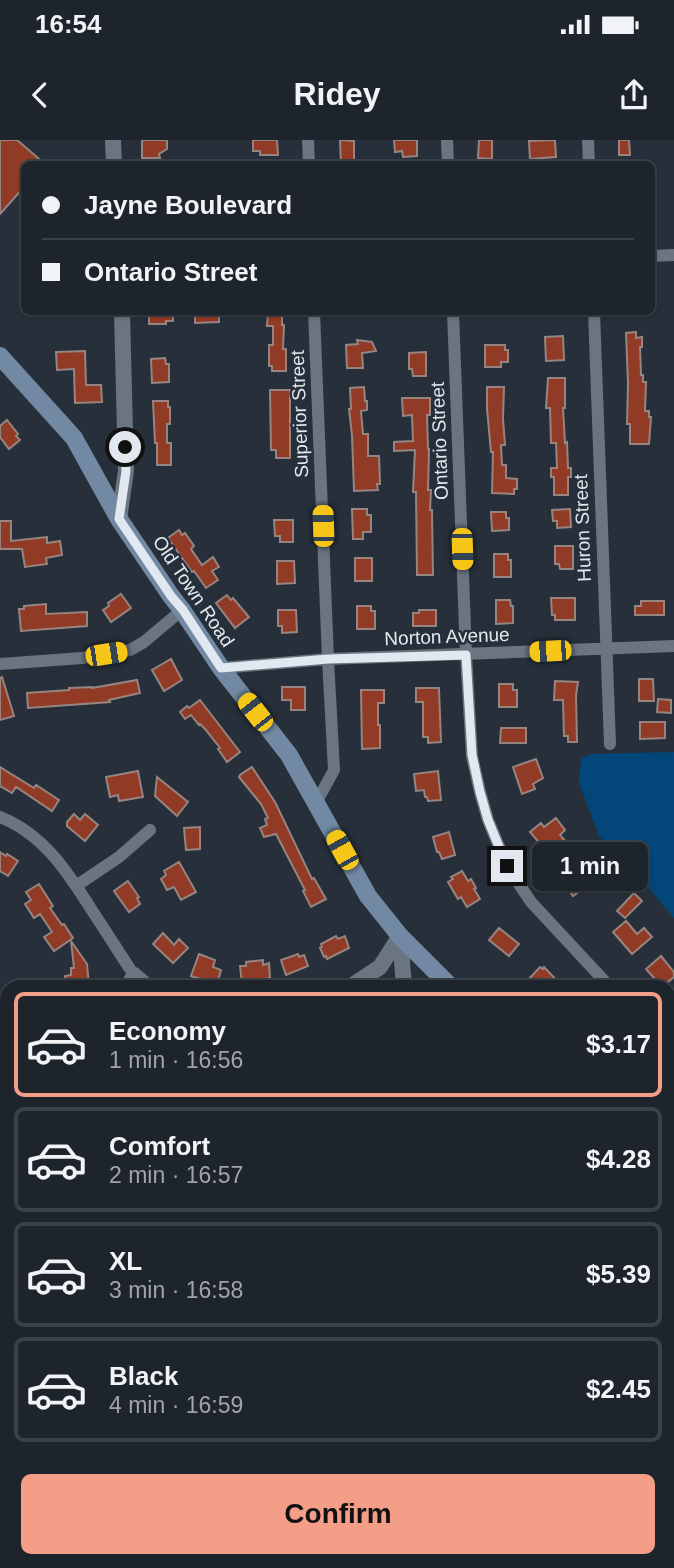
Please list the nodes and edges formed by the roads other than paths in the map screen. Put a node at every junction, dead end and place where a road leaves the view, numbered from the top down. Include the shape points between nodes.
1 (113, 140) edge
2 (308, 140) edge
3 (447, 140) edge
4 (588, 140) edge
5 (114, 161) edge
6 (309, 161) edge
7 (448, 161) edge
8 (589, 161) edge
9 (674, 255) edge
10 (655, 256) edge
11 (122, 315) edge
12 (314, 315) edge
13 (453, 315) edge
14 (594, 315) edge
15 (0, 356) edge
16 (119, 519) junction
17 (183, 610) junction
18 (674, 646) edge
19 (606, 649) junction
20 (466, 655) junction
21 (328, 659) junction
22 (0, 664) edge
23 (221, 668) junction
24 (610, 744) dead end
25 (316, 803) junction
26 (0, 817) edge
27 (150, 830) dead end
28 (76, 886) junction
29 (400, 936) junction
30 (130, 980) edge
31 (361, 980) edge
32 (403, 980) edge
33 (444, 980) edge
34 (603, 980) edge

1 - 5 street
2 - 6 street
3 - 7 street
4 - 8 street
9 - 10 street
11 - 16 street via 126,471
12 - 21 street, Superior Street
13 - 20 street, Ontario Street
14 - 19 street, Huron Street
15 - 16 main road, Old Town Road via 74,438
16 - 17 main road, Old Town Road
17 - 22 street via 130,650
17 - 23 main road, Old Town Road
18 - 19 street, Norton Avenue
19 - 20 street, Norton Avenue
19 - 24 street, Huron Street
20 - 21 street, Norton Avenue
20 - 34 street, Ontario Street via 472,755 488,820 507,866 531,902
21 - 23 street, Norton Avenue
21 - 25 street, Superior Street via 334,770
23 - 25 main road, Old Town Road via 289,755
25 - 29 main road, Old Town Road via 368,896
26 - 28 street via 30,833 50,851
27 - 28 street via 119,858
28 - 30 street
29 - 31 street via 380,967
29 - 32 street
29 - 33 main road, Old Town Road

